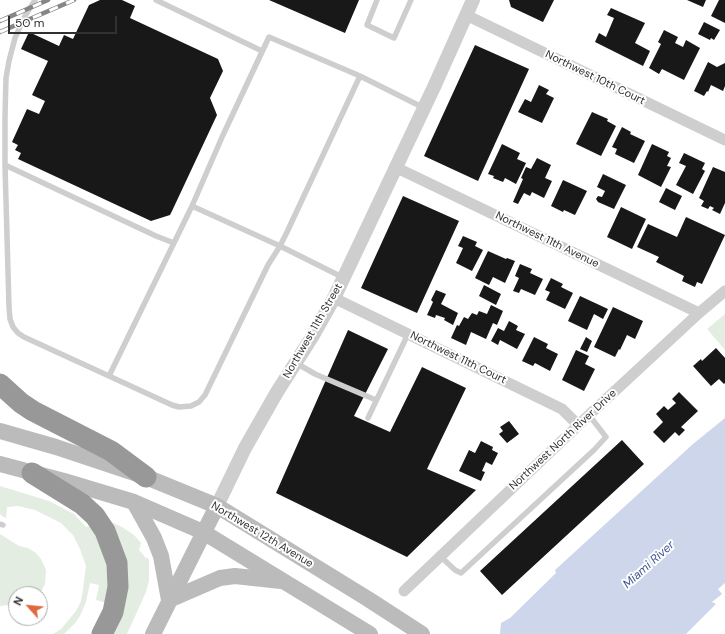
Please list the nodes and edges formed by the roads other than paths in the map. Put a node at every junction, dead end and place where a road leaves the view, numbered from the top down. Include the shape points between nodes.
1 (35, 0) edge
2 (156, 0) edge
3 (377, 0) edge
4 (411, 0) edge
5 (473, 0) edge
6 (466, 15) junction
7 (262, 51) junction
8 (360, 76) junction
9 (424, 108) junction
10 (725, 140) edge
11 (6, 165) junction
12 (395, 167) junction
13 (192, 206) junction
14 (174, 243) junction
15 (280, 246) junction
16 (344, 278) junction
17 (725, 291) edge
18 (334, 298) junction
19 (699, 313) junction
20 (408, 334) junction
21 (296, 362) junction
22 (109, 376) junction
23 (0, 384) edge
24 (376, 400) junction
25 (589, 415) junction
26 (368, 418) dead end
27 (578, 425) junction
28 (0, 431) edge
29 (0, 464) edge
30 (32, 472) junction
31 (146, 477) junction
32 (134, 502) junction
33 (217, 506) junction
34 (204, 532) junction
35 (440, 556) junction
36 (285, 581) junction
37 (404, 592) dead end
38 (169, 600) junction
39 (102, 634) edge
40 (153, 634) edge
41 (370, 634) edge
42 (422, 634) edge

1 - 11 lane via 15,38 6,78
2 - 7 lane
3 - 4 lane via 366,25 394,38
5 - 6 street, Northwest 11th Street
6 - 9 street, Northwest 11th Street
6 - 10 street, Northwest 10th Court
7 - 8 lane via 269,37
7 - 13 lane
8 - 9 lane
8 - 15 lane
9 - 12 street, Northwest 11th Street
11 - 14 lane
11 - 22 lane via 9,307 13,327 24,338
12 - 16 street, Northwest 11th Street
12 - 19 street, Northwest 11th Avenue
13 - 14 lane
13 - 15 lane
14 - 22 lane
15 - 16 lane
15 - 22 lane via 268,265 205,396 199,402 191,406 172,406
16 - 18 street, Northwest 11th Street
17 - 19 street, Northwest North River Drive
18 - 20 street, Northwest 11th Court
18 - 21 street, Northwest 11th Street
19 - 25 street, Northwest North River Drive
20 - 24 lane
20 - 27 street, Northwest 11th Court via 562,409
21 - 24 lane via 314,374
21 - 33 street, Northwest 11th Street via 245,448
23 - 31 highway via 33,411 111,451
24 - 26 lane
25 - 27 street, Northwest North River Drive
25 - 35 lane via 606,437 594,450 461,573
27 - 35 street, Northwest North River Drive
28 - 31 main road, Northwest 12th Avenue
29 - 30 main road
30 - 32 main road
30 - 39 highway via 82,504 95,516 110,542 117,564 118,587 113,612
31 - 33 main road, Northwest 12th Avenue
32 - 34 main road
32 - 38 main road via 161,556
33 - 34 main road, Northwest 11th Street
33 - 42 main road, Northwest 12th Avenue
34 - 36 main road
34 - 38 main road, Northwest 11th Street
35 - 37 street, Northwest North River Drive
36 - 38 main road via 235,576 220,578
36 - 41 main road
38 - 40 main road, Northwest 11th Street

